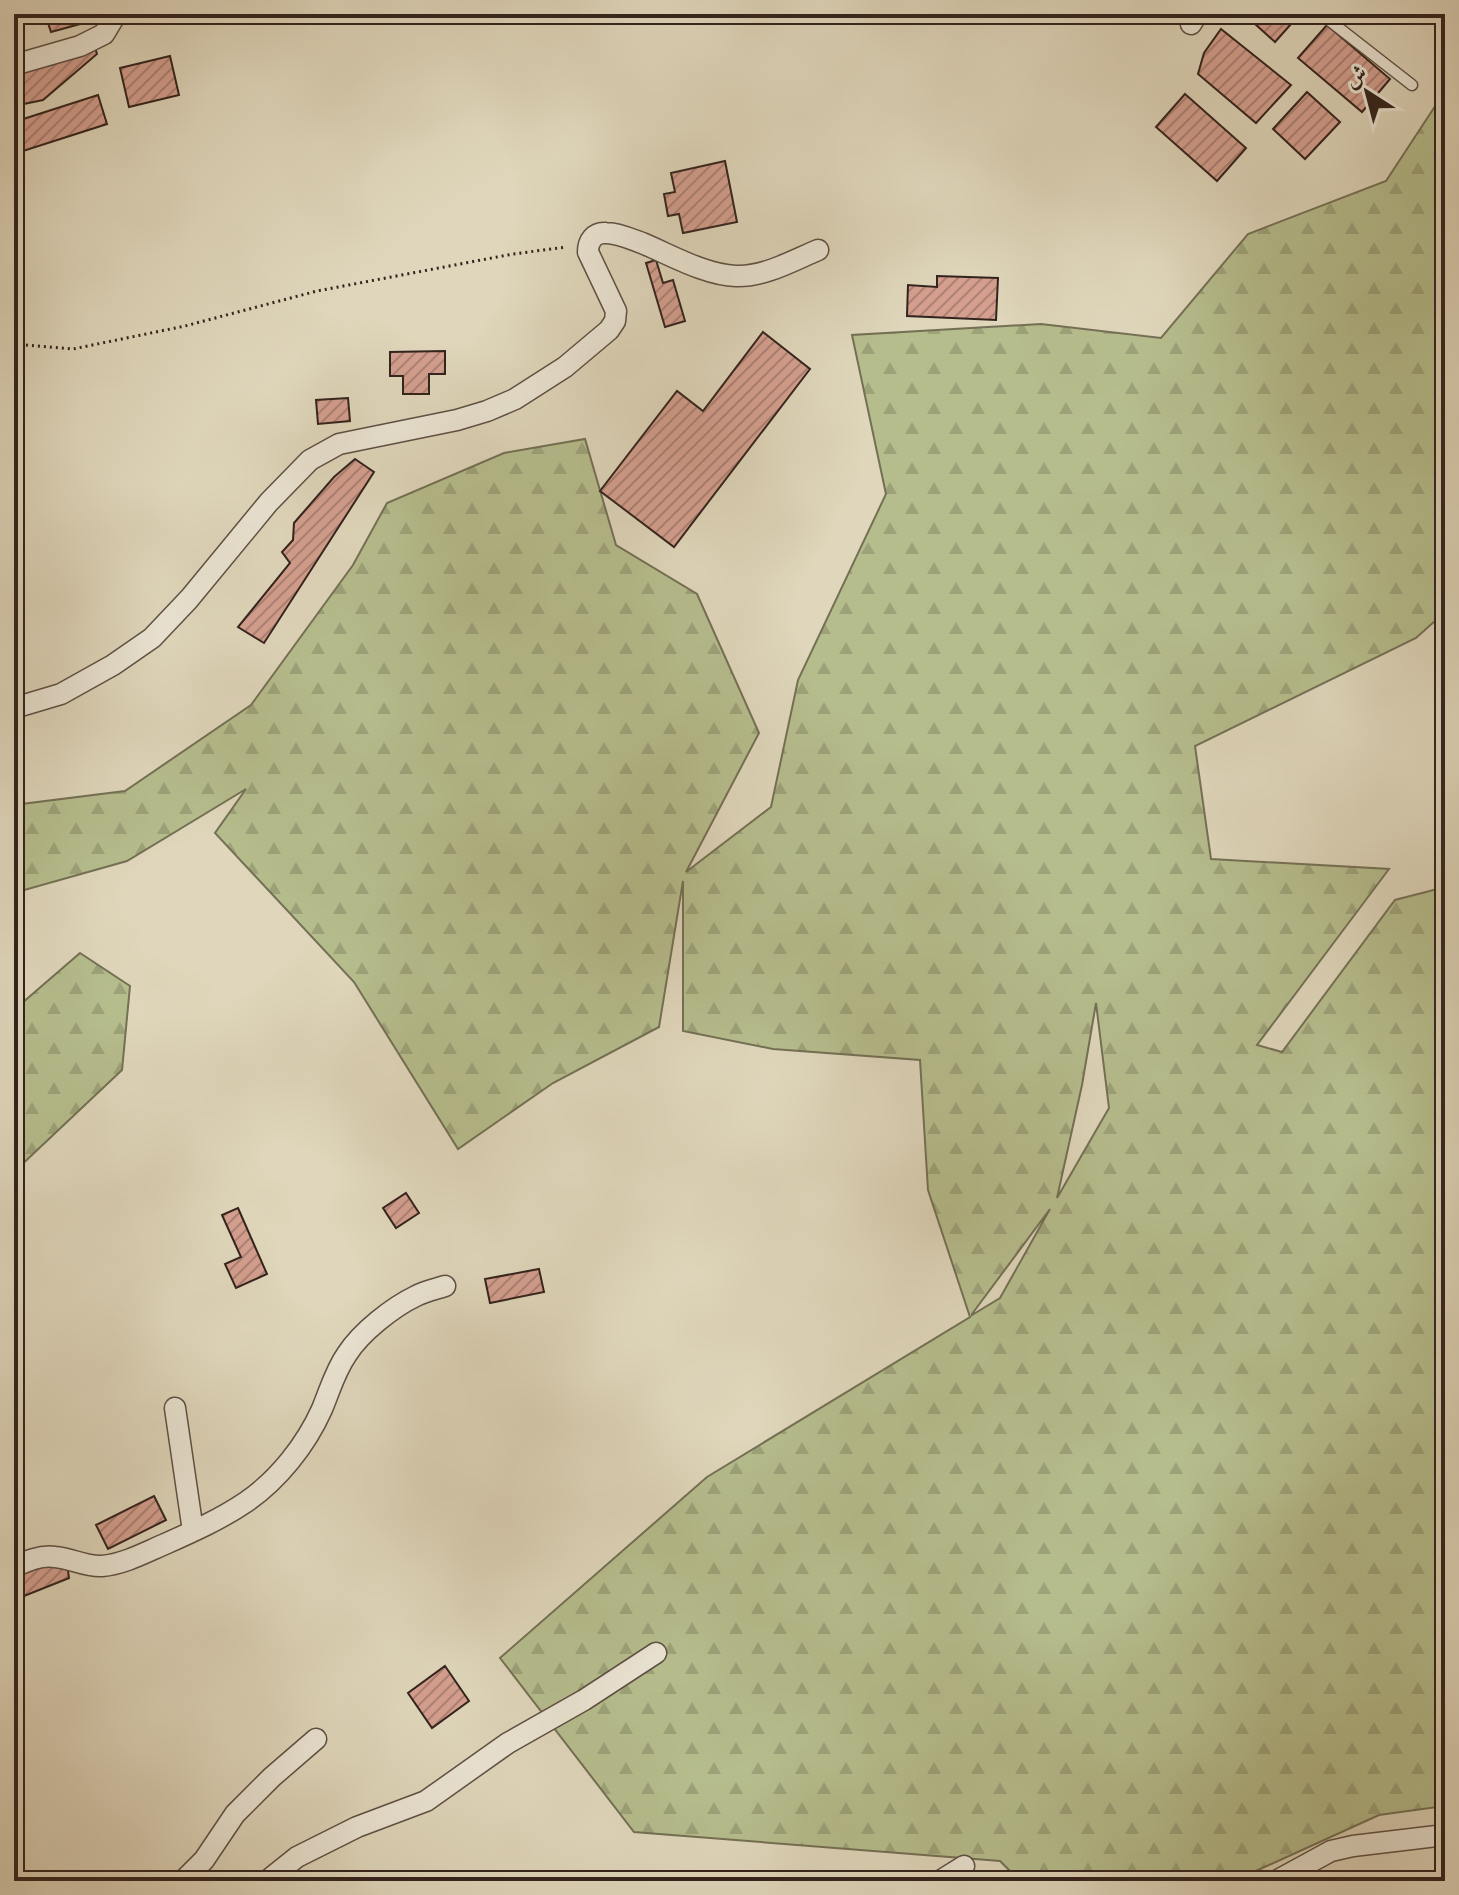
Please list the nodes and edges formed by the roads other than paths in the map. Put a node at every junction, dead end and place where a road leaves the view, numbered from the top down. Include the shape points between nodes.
1 (116, 14) edge
2 (1321, 14) edge
3 (14, 65) edge
4 (1412, 85) dead end
5 (818, 250) dead end
6 (14, 708) edge
7 (445, 1286) dead end
8 (175, 1408) dead end
9 (193, 1531) junction
10 (14, 1567) edge
11 (656, 1653) dead end
12 (316, 1739) dead end
13 (1445, 1835) edge
14 (964, 1866) dead end
15 (183, 1881) edge
16 (267, 1881) edge
17 (940, 1881) edge
18 (1276, 1881) edge

1 - 3 street via 104,34
2 - 4 lane
5 - 6 street via 750,276 733,276 624,236 605,232 592,238 588,252 616,311 615,321 565,367 487,411 339,444 310,460 152,638 61,694
7 - 9 street via 417,1295 368,1331 347,1352 321,1411 284,1467 242,1505
8 - 9 street
9 - 10 street via 124,1562 85,1566 45,1557
11 - 16 street via 508,1743 426,1801 297,1857
12 - 15 street via 235,1814
13 - 18 street via 1331,1851
14 - 17 street

